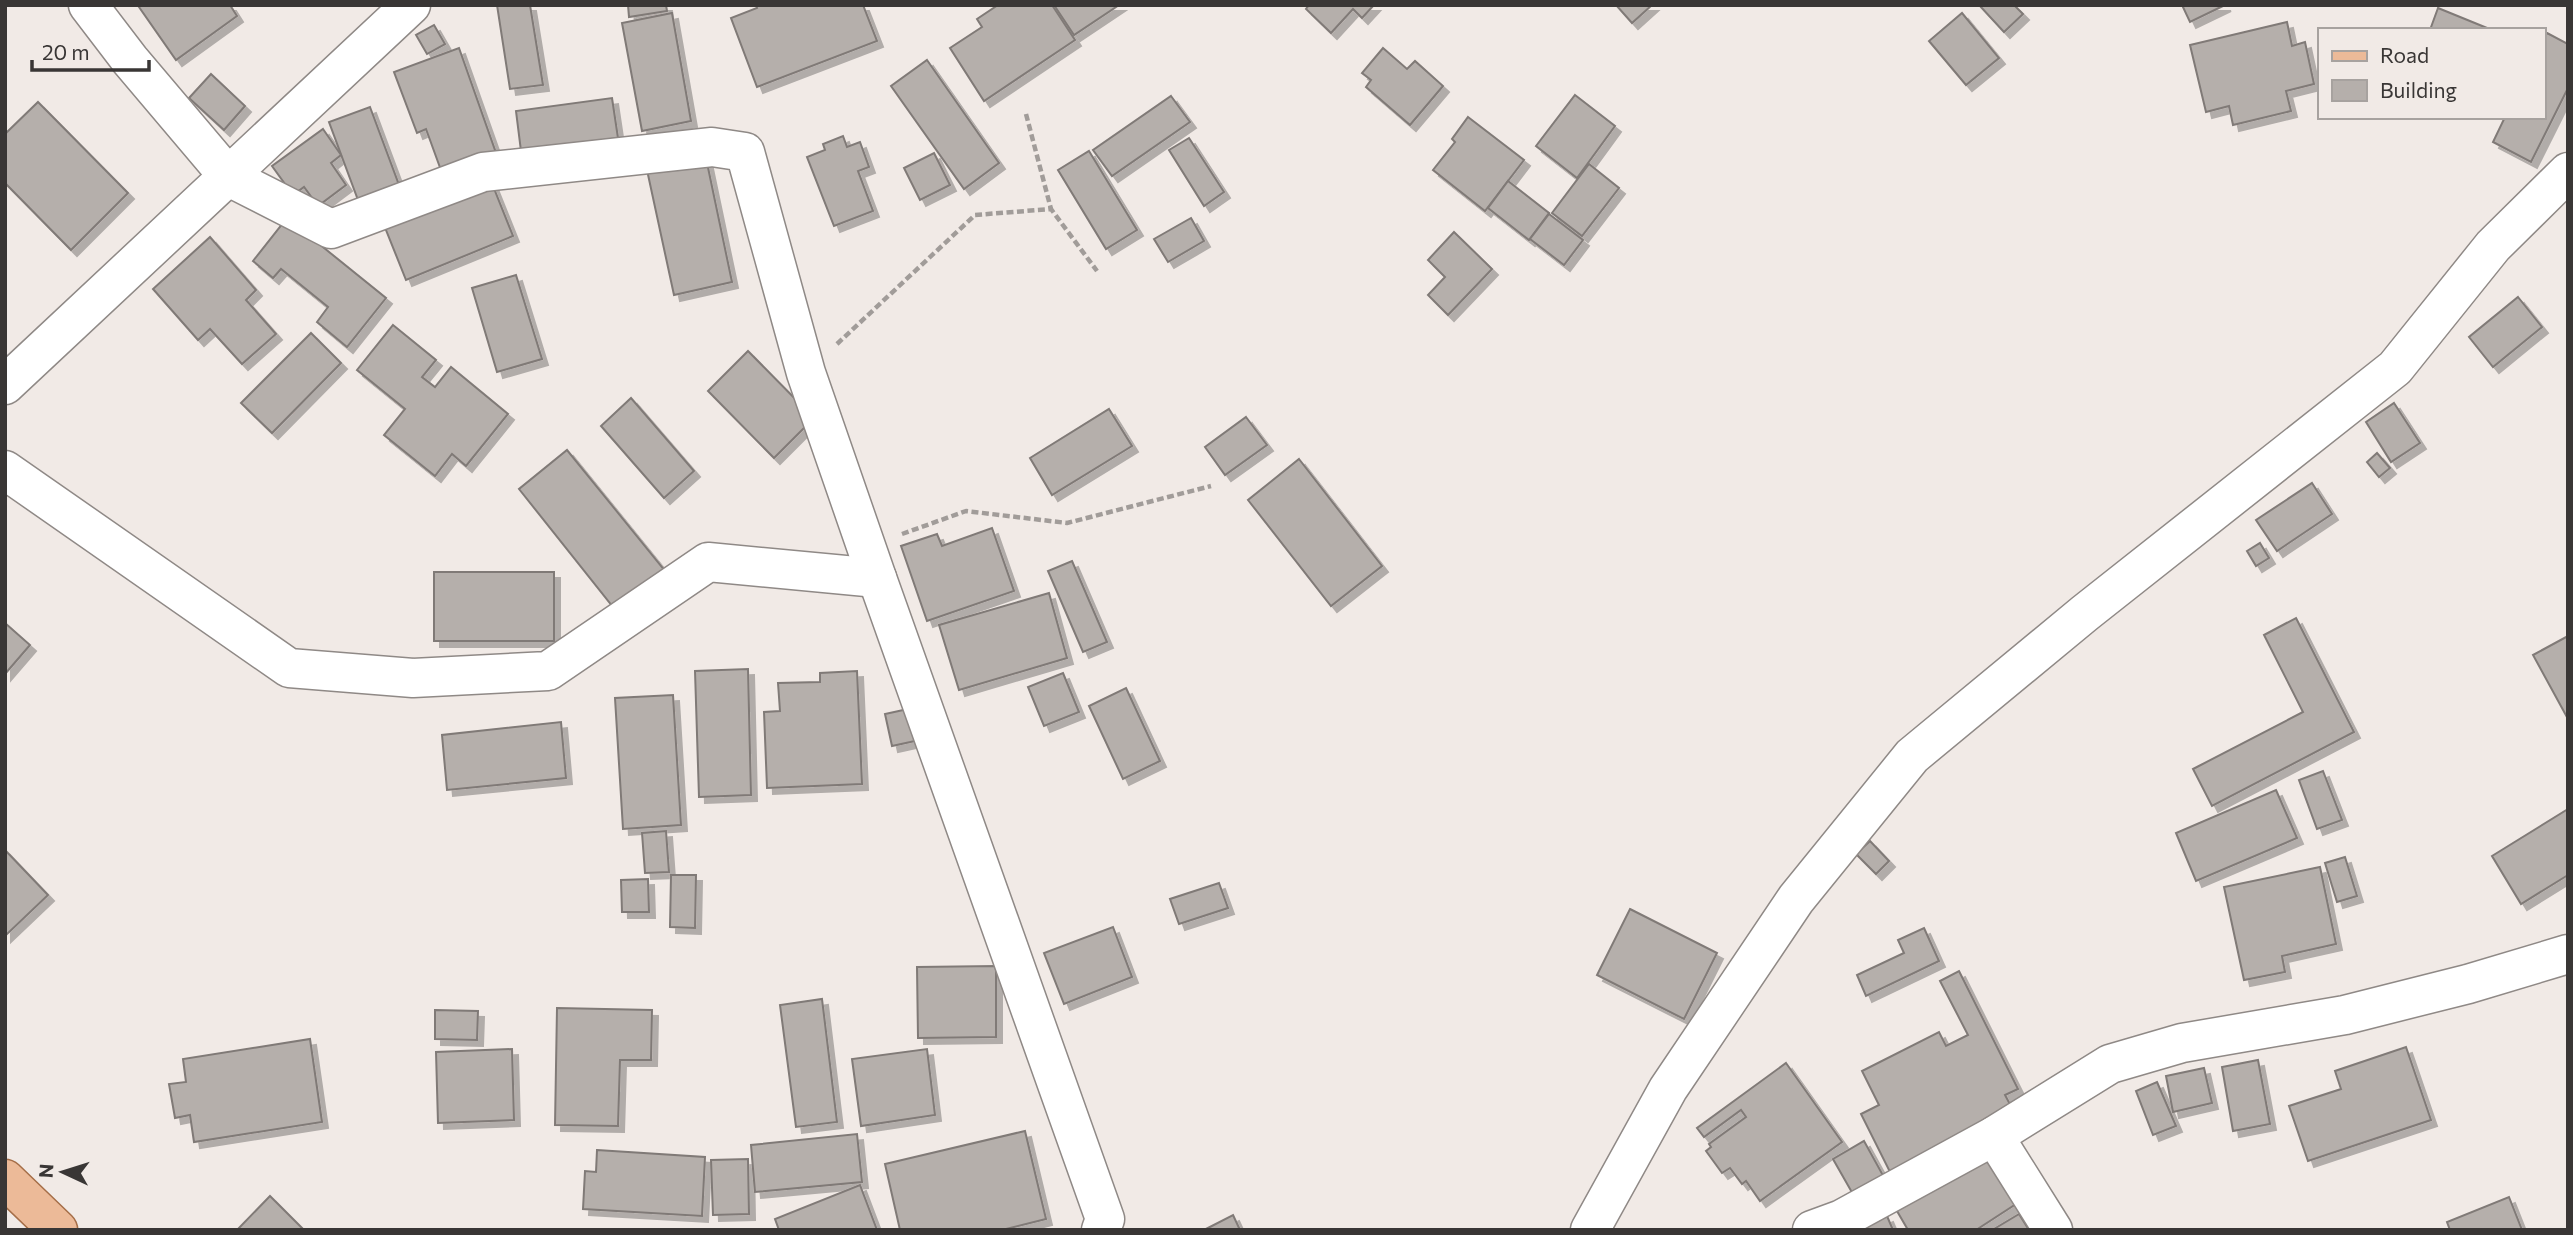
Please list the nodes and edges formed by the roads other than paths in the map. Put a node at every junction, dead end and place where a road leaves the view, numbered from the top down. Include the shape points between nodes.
1 (88, 5) edge
2 (411, 5) edge
3 (2568, 172) edge
4 (229, 177) junction
5 (5, 385) edge
6 (5, 470) edge
7 (877, 579) junction
8 (2568, 954) edge
9 (1994, 1136) junction
10 (5, 1179) edge
11 (58, 1230) edge
12 (1101, 1230) edge
13 (1590, 1230) edge
14 (1812, 1230) edge
15 (2053, 1230) edge

1 - 4 street
2 - 4 street
3 - 13 street via 2493,246 2395,368 1912,756 1796,899 1668,1089
4 - 5 street
4 - 7 street via 331,229 483,172 712,147 745,152 806,373
6 - 7 street via 289,668 413,678 548,671 708,562
7 - 12 street via 1105,1219
8 - 9 street via 2345,1015 2182,1043 2110,1063
9 - 14 street via 1842,1219
9 - 15 street
10 - 11 main road

